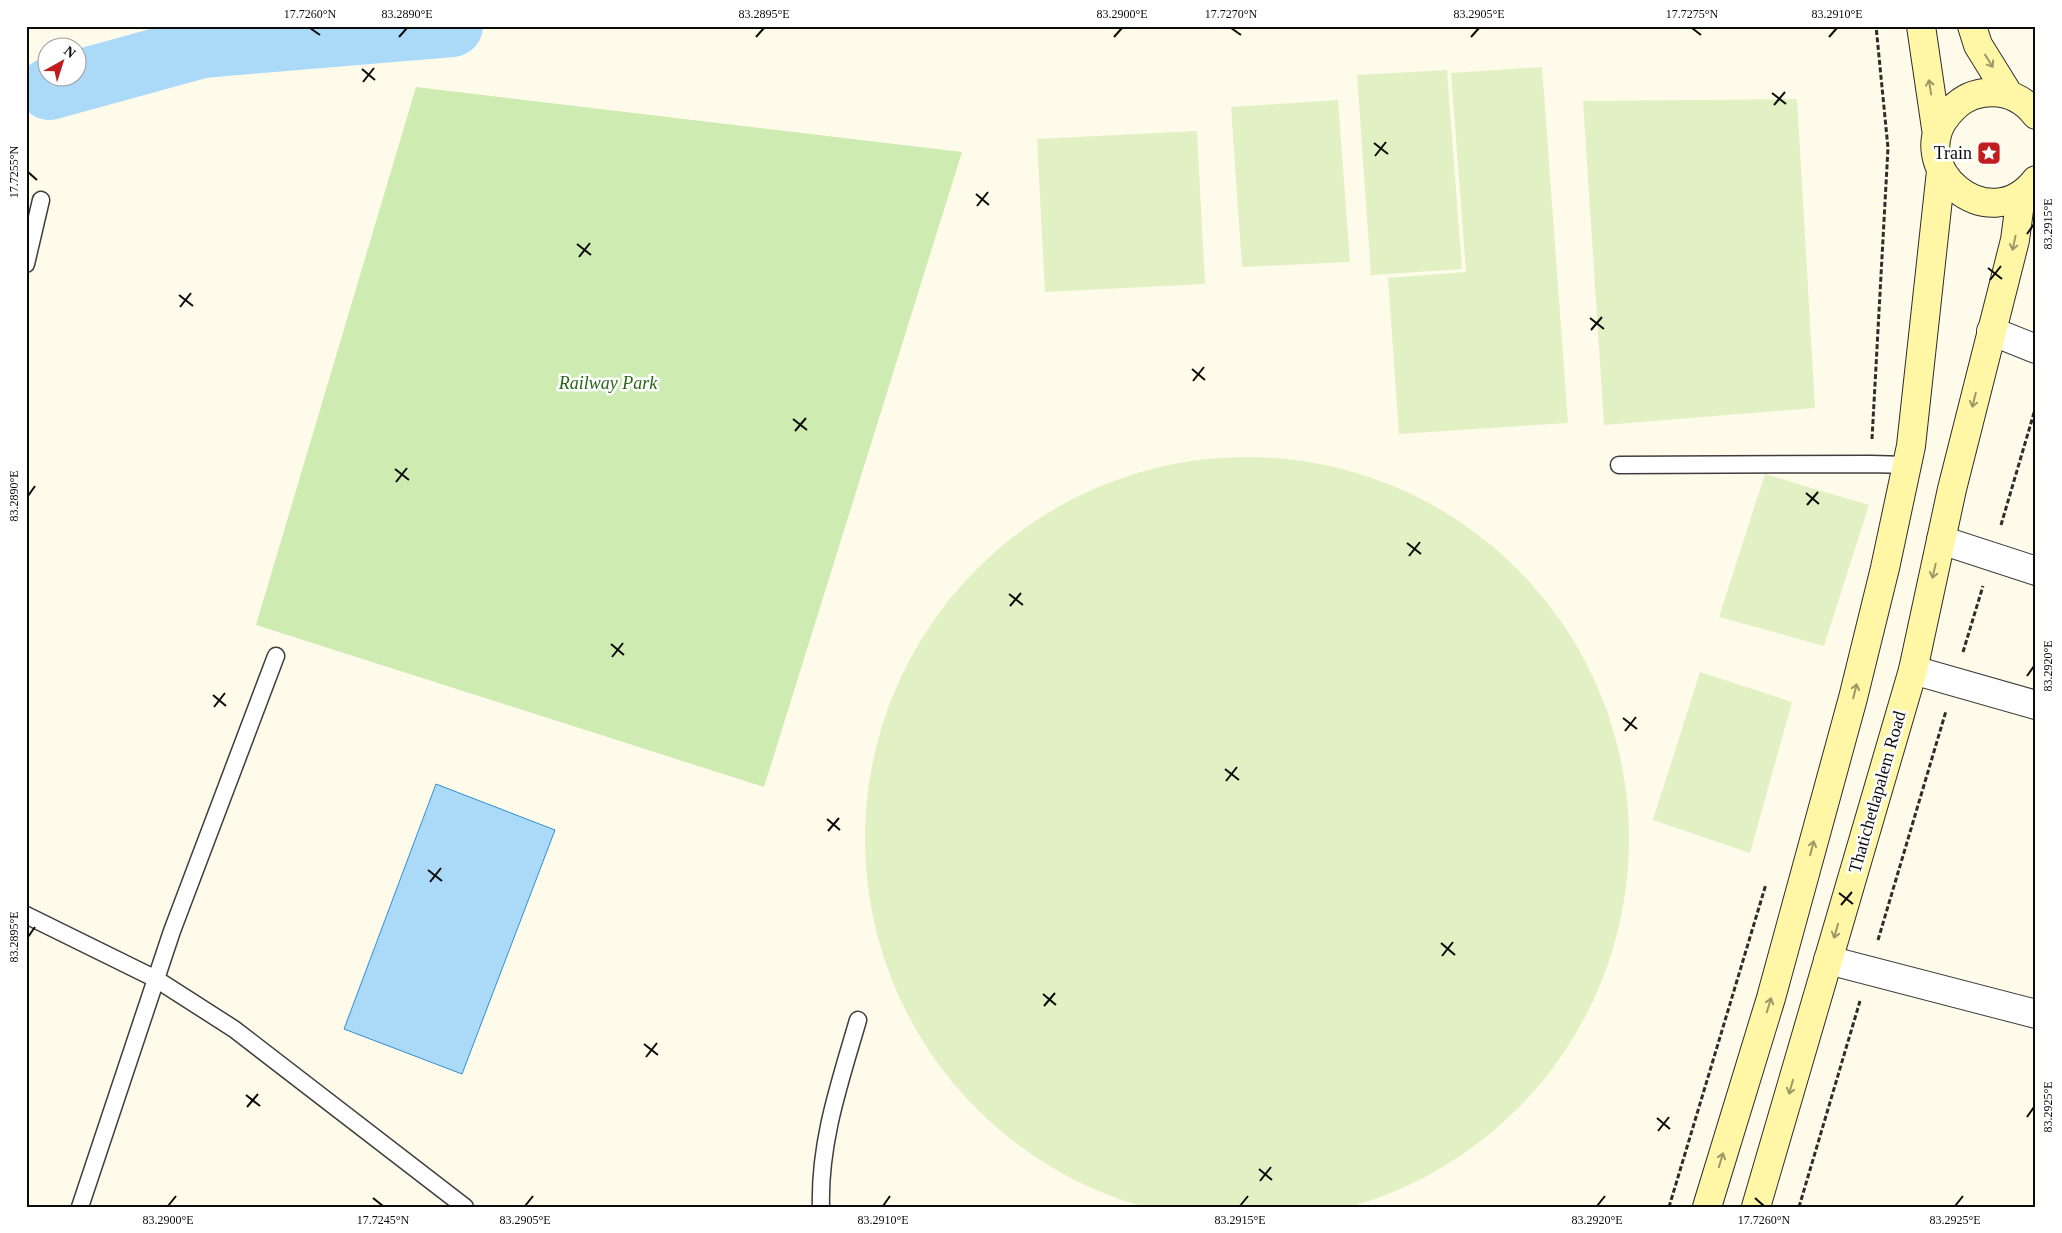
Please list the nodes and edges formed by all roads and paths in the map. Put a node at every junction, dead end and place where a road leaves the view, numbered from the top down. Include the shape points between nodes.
1 (1876, 26) edge
2 (1921, 26) edge
3 (1972, 26) edge
4 (2010, 95) junction
5 (2036, 115) edge
6 (1937, 135) junction
7 (1941, 171) junction
8 (2031, 187) edge
9 (41, 200) dead end
10 (26, 264) edge
11 (1991, 332) junction
12 (2036, 350) edge
13 (2036, 406) edge
14 (1871, 464) junction
15 (1619, 465) dead end
16 (1907, 465) junction
17 (1941, 540) junction
18 (1991, 557) junction
19 (2036, 571) edge
20 (276, 656) dead end
21 (1913, 670) junction
22 (1954, 682) junction
23 (2036, 705) edge
24 (1769, 875) dead end
25 (26, 914) edge
26 (1828, 960) junction
27 (1869, 971) junction
28 (156, 979) junction
29 (2036, 1014) edge
30 (858, 1020) dead end
31 (80, 1207) edge
32 (465, 1207) edge
33 (821, 1207) edge
34 (1669, 1207) edge
35 (1707, 1207) edge
36 (1756, 1207) edge
37 (1799, 1207) edge

1 - 14 path via 1888,148
6 -> 2 main road
3 -> 4 main road via 1978,45
4 - 5 main road via 2028,105
4 - 6 main road via 1972,94 1956,104 1944,118
6 - 7 main road via 1936,153
7 - 8 main road via 1962,194 1976,200 1999,202
7 - 16 main road
8 -> 11 main road, Thatichetlapalem Road
9 - 10 lane
11 - 12 street
11 -> 17 main road, Thatichetlapalem Road
13 - 18 path
14 - 15 lane
14 - 16 lane
35 -> 16 main road via 1772,998 1848,717
17 - 18 street
17 -> 21 main road, Thatichetlapalem Road
18 - 19 street
18 - 22 path
20 - 28 lane
21 - 22 street
21 -> 26 main road, Thatichetlapalem Road
22 - 23 street
22 - 27 path
24 - 34 path
25 - 28 lane
26 - 27 street
26 -> 36 main road, Thatichetlapalem Road
27 - 29 street
27 - 37 path
28 - 31 lane
28 - 32 lane via 234,1029
30 - 33 lane via 830,1120 820,1177

